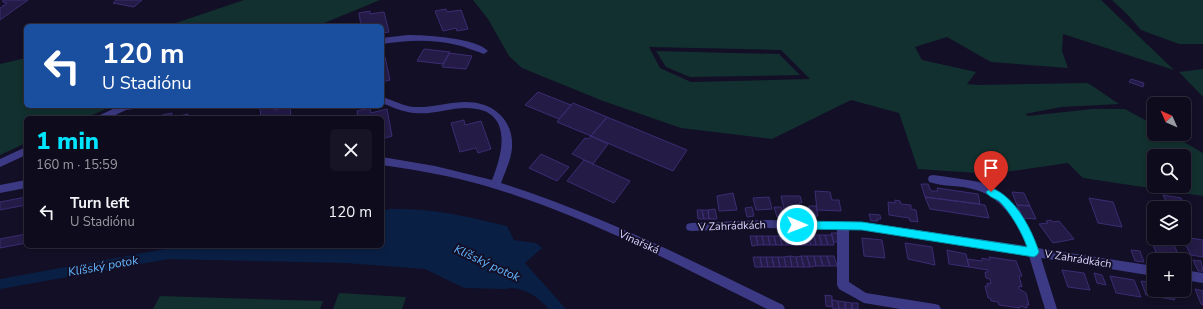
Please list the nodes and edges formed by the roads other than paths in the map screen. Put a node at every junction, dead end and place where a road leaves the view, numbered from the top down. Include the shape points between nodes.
1 (384, 41) edge
2 (484, 51) dead end
3 (384, 101) edge
4 (123, 108) edge
5 (105, 116) edge
6 (24, 152) edge
7 (384, 161) edge
8 (0, 163) edge
9 (933, 179) dead end
10 (24, 184) edge
11 (495, 184) junction
12 (0, 189) edge
13 (843, 226) junction
14 (691, 227) dead end
15 (1034, 252) junction
16 (1147, 270) edge
17 (1191, 276) edge
18 (1203, 278) edge
19 (779, 309) edge
20 (935, 309) edge
21 (1051, 309) edge

1 - 2 street via 412,37 434,38 468,44
3 - 11 street via 412,110 473,105 488,108 495,113 505,127 507,148
4 - 5 street
6 - 8 street
7 - 11 street, Vinařská via 414,165
9 - 15 street via 979,186 1002,199 1028,233
10 - 12 street
11 - 19 street, Vinařská via 551,203 661,251
13 - 14 street, V Zahrádkách via 767,224
13 - 15 street, V Zahrádkách via 862,226
13 - 20 street via 843,285 864,298
15 - 16 street, V Zahrádkách
15 - 21 street
17 - 18 street

